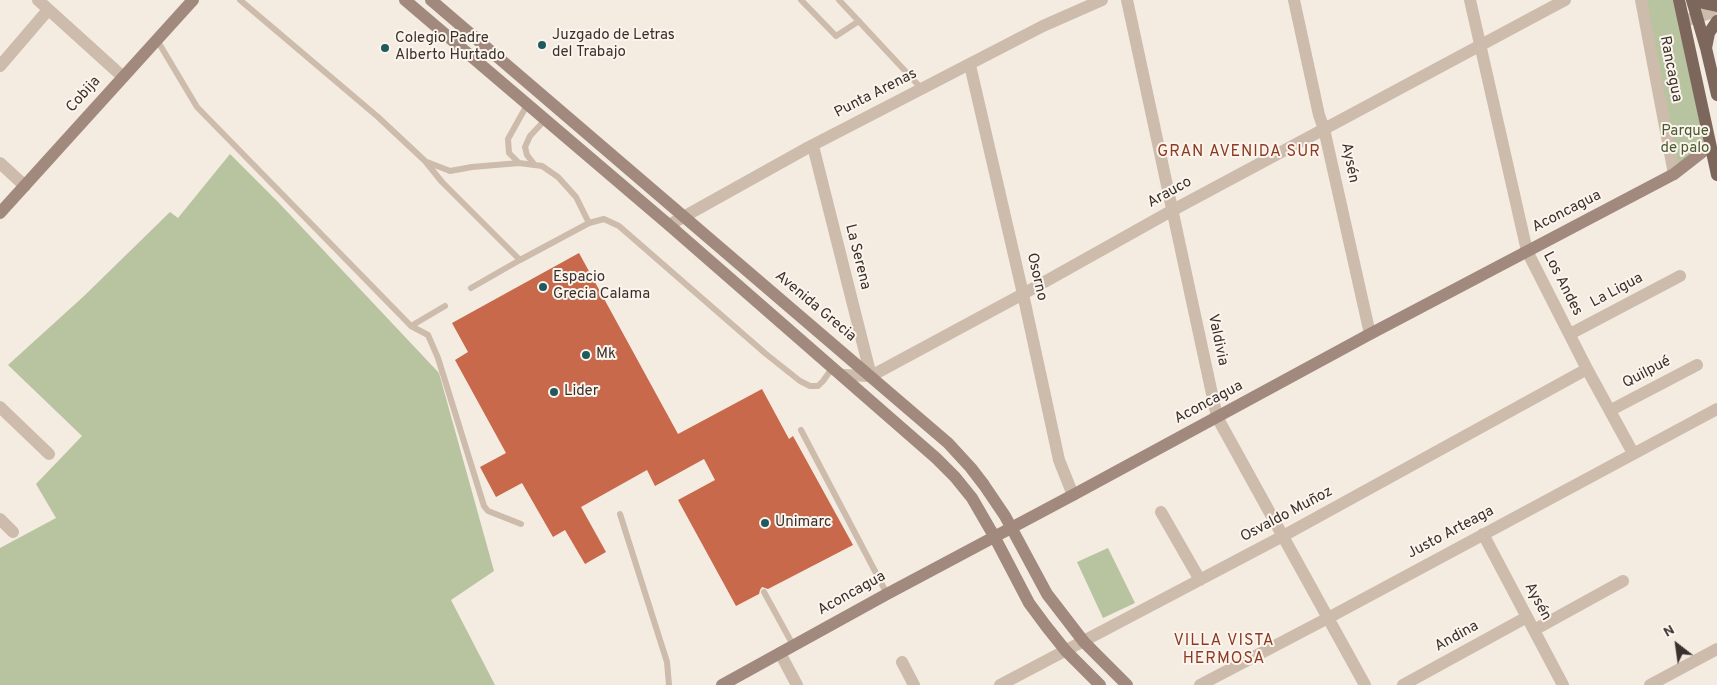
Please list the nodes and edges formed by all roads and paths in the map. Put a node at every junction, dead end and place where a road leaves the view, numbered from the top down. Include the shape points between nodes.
1 (38, 0) edge
2 (240, 0) edge
3 (405, 0) edge
4 (431, 0) edge
5 (801, 0) edge
6 (839, 0) edge
7 (1102, 0) edge
8 (1126, 0) edge
9 (1294, 0) edge
10 (1470, 0) edge
11 (1565, 0) edge
12 (1641, 0) edge
13 (1679, 0) edge
14 (1692, 0) edge
15 (1698, 0) edge
16 (187, 2) edge
17 (1717, 6) edge
18 (48, 10) junction
19 (1717, 11) edge
20 (1697, 17) junction
21 (859, 20) junction
22 (1684, 21) junction
23 (1717, 22) edge
24 (157, 40) junction
25 (1481, 46) junction
26 (1706, 48) junction
27 (970, 65) junction
28 (0, 66) edge
29 (123, 77) junction
30 (922, 89) junction
31 (1717, 95) edge
32 (527, 105) junction
33 (545, 120) junction
34 (1324, 129) junction
35 (813, 146) junction
36 (1710, 146) junction
37 (425, 161) junction
38 (0, 163) edge
39 (519, 163) junction
40 (534, 164) junction
41 (1674, 174) junction
42 (1717, 175) edge
43 (25, 186) junction
44 (1173, 210) junction
45 (0, 213) edge
46 (684, 216) junction
47 (590, 223) junction
48 (669, 225) junction
49 (1527, 251) junction
50 (520, 260) junction
51 (1680, 276) dead end
52 (471, 288) dead end
53 (1023, 294) junction
54 (445, 306) dead end
55 (411, 326) junction
56 (1370, 334) junction
57 (1570, 334) junction
58 (1698, 365) dead end
59 (1587, 369) junction
60 (837, 371) junction
61 (871, 376) junction
62 (0, 407) edge
63 (1716, 409) edge
64 (1611, 410) junction
65 (1216, 417) junction
66 (800, 430) dead end
67 (1633, 453) junction
68 (49, 454) dead end
69 (1073, 495) junction
70 (1161, 512) dead end
71 (620, 514) dead end
72 (0, 519) edge
73 (521, 524) dead end
74 (1011, 528) junction
75 (13, 532) dead end
76 (1483, 534) junction
77 (994, 536) junction
78 (1283, 536) junction
79 (1200, 580) junction
80 (1623, 581) dead end
81 (764, 592) dead end
82 (887, 594) junction
83 (1527, 617) junction
84 (1328, 618) junction
85 (1534, 630) junction
86 (1084, 642) junction
87 (793, 646) junction
88 (1717, 649) edge
89 (1066, 651) junction
90 (780, 653) junction
91 (902, 662) dead end
92 (669, 685) edge
93 (722, 685) edge
94 (797, 685) edge
95 (914, 685) edge
96 (1000, 685) edge
97 (1100, 685) edge
98 (1127, 685) edge
99 (1200, 685) edge
100 (1365, 685) edge
101 (1403, 685) edge
102 (1563, 685) edge
103 (1650, 685) edge

1 - 18 street
2 - 37 lane
3 - 32 main road
4 - 46 main road, Avenida Grecia
5 - 21 lane via 836,36
6 - 21 lane
7 - 27 street, Punta Arenas via 1042,26
8 - 44 street, Valdivia
9 - 34 street, Aysén via 1318,115
10 - 25 street, Los Andes
11 - 25 street, Arauco
12 - 41 street, Rancagua
13 - 22 main road
14 - 20 main road
15 - 17 main road
16 - 24 main road, Cobija
18 - 28 street
18 - 29 street
19 - 20 street
20 - 22 street
20 - 26 main road
21 - 30 lane
22 - 36 main road
23 - 26 main road via 1709,33
24 - 29 main road, Cobija
24 - 55 lane via 197,107
25 - 34 street, Arauco
25 - 49 street, Los Andes
26 - 31 main road
27 - 30 street, Punta Arenas
27 - 53 street, Osorno
29 - 43 main road, Cobija
30 - 35 street, Punta Arenas
32 - 33 main road
32 - 39 lane via 508,139 509,153
33 - 40 lane via 530,136 526,147 527,155
33 - 48 main road
34 - 44 street, Arauco
34 - 56 street, Aysén
35 - 46 street, Punta Arenas
35 - 61 street, La Serena
36 - 41 main road, Aconcagua
36 - 42 main road
37 - 39 lane via 450,171
37 - 50 lane
38 - 43 street
39 - 40 lane
40 - 47 lane via 550,171 566,186
41 - 49 main road, Aconcagua
43 - 45 main road, Cobija
44 - 53 street, Arauco
44 - 65 street, Valdivia
46 - 48 street, Punta Arenas
46 - 61 main road, Avenida Grecia
47 - 50 lane
47 - 60 lane via 604,220 619,226 800,381 818,386
48 - 60 main road
49 - 56 main road, Aconcagua
49 - 57 street, Los Andes
50 - 52 lane
51 - 57 street, La Ligua
53 - 61 street, Arauco
53 - 69 street, Osorno via 1059,460
54 - 55 lane
55 - 73 lane via 428,335 438,358 484,506 488,511
56 - 65 main road, Aconcagua
57 - 59 street, Los Andes
58 - 64 street, Quilpué
59 - 64 street, Los Andes
59 - 78 street, Osvaldo Muñoz
60 - 61 street
60 - 77 main road via 956,477
61 - 74 main road, Avenida Grecia via 971,468
62 - 68 street
63 - 67 street, Justo Arteaga
64 - 67 street, Los Andes
65 - 69 main road, Aconcagua
65 - 78 street, Valdivia
66 - 82 lane
67 - 76 street, Justo Arteaga
69 - 74 main road, Aconcagua
70 - 79 street
71 - 92 lane via 667,662
72 - 75 street
74 - 77 main road, Aconcagua
74 - 86 main road, Avenida Grecia via 1047,594
76 - 83 street, Aysén
76 - 84 street, Justo Arteaga
77 - 82 main road, Aconcagua
77 - 89 main road via 1030,603
78 - 79 street, Osvaldo Muñoz
78 - 84 street, Valdivia
79 - 86 street, Osvaldo Muñoz
80 - 85 street
81 - 87 lane
82 - 87 main road, Aconcagua
83 - 85 street, Aysén
83 - 101 street, Andina
84 - 99 street, Justo Arteaga
84 - 100 street, Valdivia
85 - 102 street, Aysén
86 - 89 street, Osvaldo Muñoz
86 - 98 main road, Avenida Grecia
87 - 90 main road, Aconcagua
88 - 103 street
89 - 96 street, Osvaldo Muñoz
89 - 97 main road
90 - 93 main road, Aconcagua
90 - 94 street
91 - 95 street

